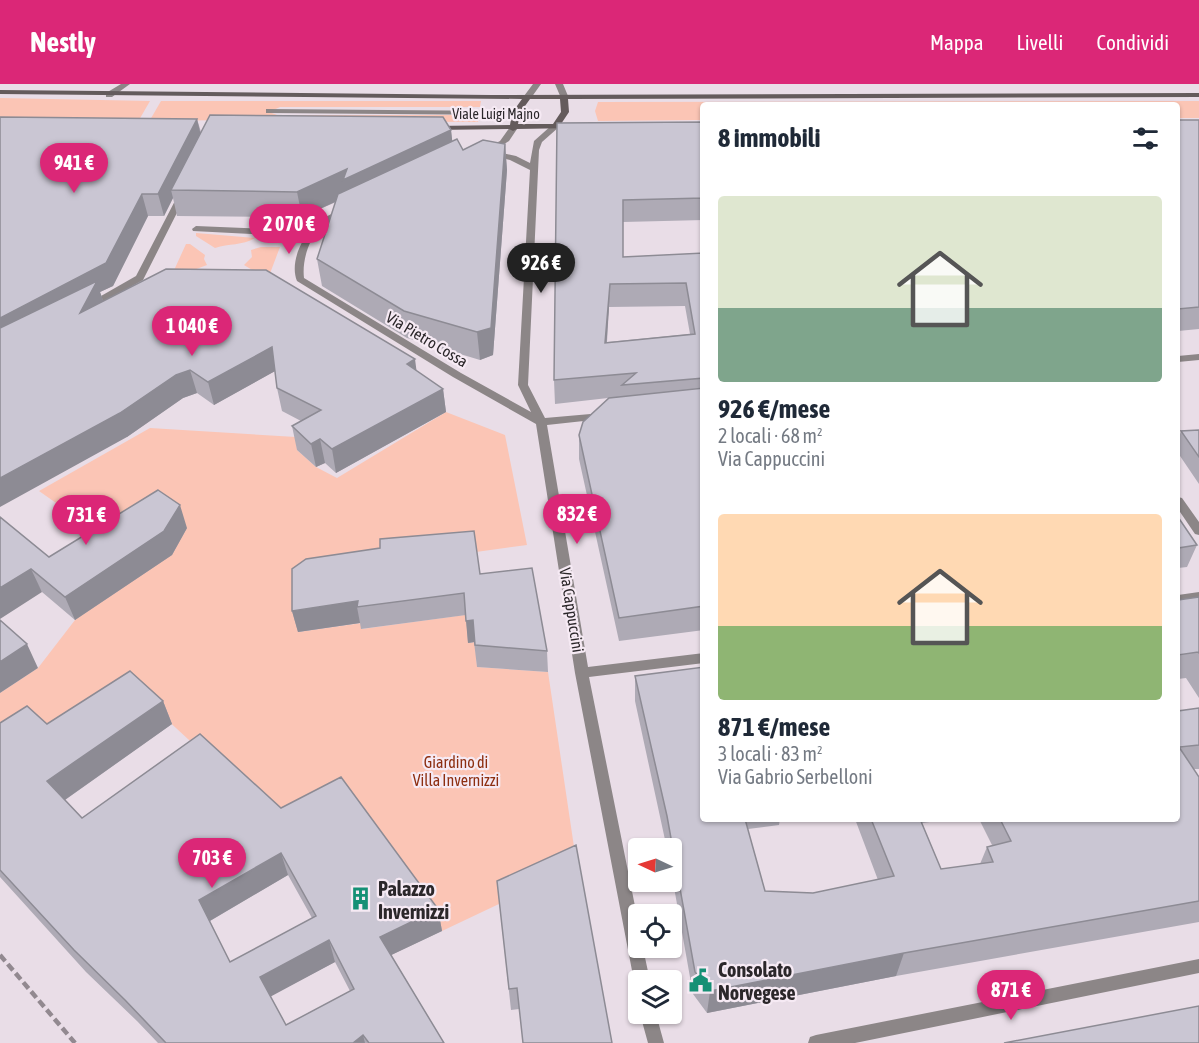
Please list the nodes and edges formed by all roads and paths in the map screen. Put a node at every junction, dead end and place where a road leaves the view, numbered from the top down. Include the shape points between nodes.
1 (126, 84) edge
2 (537, 84) edge
3 (559, 84) edge
4 (0, 92) edge
5 (109, 95) junction
6 (1199, 95) edge
7 (528, 96) junction
8 (564, 96) junction
9 (269, 111) dead end
10 (516, 112) junction
11 (578, 126) edge
12 (555, 127) junction
13 (426, 128) edge
14 (513, 129) junction
15 (533, 168) junction
16 (186, 186) edge
17 (352, 210) edge
18 (196, 229) edge
19 (311, 234) junction
20 (84, 309) edge
21 (1199, 357) edge
22 (1180, 359) edge
23 (613, 415) edge
24 (541, 422) junction
25 (1180, 504) edge
26 (1199, 531) edge
27 (1199, 596) edge
28 (1180, 599) edge
29 (700, 658) edge
30 (582, 673) junction
31 (0, 955) edge
32 (1199, 966) edge
33 (640, 970) edge
34 (651, 1024) edge
35 (75, 1043) edge
36 (656, 1043) edge
37 (816, 1043) edge

1 - 5 street
2 - 7 street
3 - 8 street
4 - 5 main road, Viale Luigi Majno
5 - 7 main road, Viale Luigi Majno
6 - 8 main road, Viale Luigi Majno
7 - 8 main road, Viale Luigi Majno
7 - 10 main road
8 - 12 main road via 565,112
9 - 10 street
10 - 14 main road
11 - 12 main road, Viale Luigi Majno
12 - 14 main road, Viale Luigi Majno
12 - 15 street, Via Cappuccini via 538,141
13 - 14 main road, Viale Luigi Majno
14 - 15 street via 496,147 475,153 513,158
15 - 24 street, Via Cappuccini via 523,385
16 - 20 street via 137,282
17 - 19 street via 321,224
18 - 19 street
19 - 24 street, Via Pietro Cossa via 300,264 300,279
21 - 22 street
23 - 24 street
24 - 30 street, Via Cappuccini
25 - 26 street
27 - 28 street
29 - 30 street
30 - 33 street, Via Cappuccini
31 - 35 path
32 - 37 street
34 - 36 street

